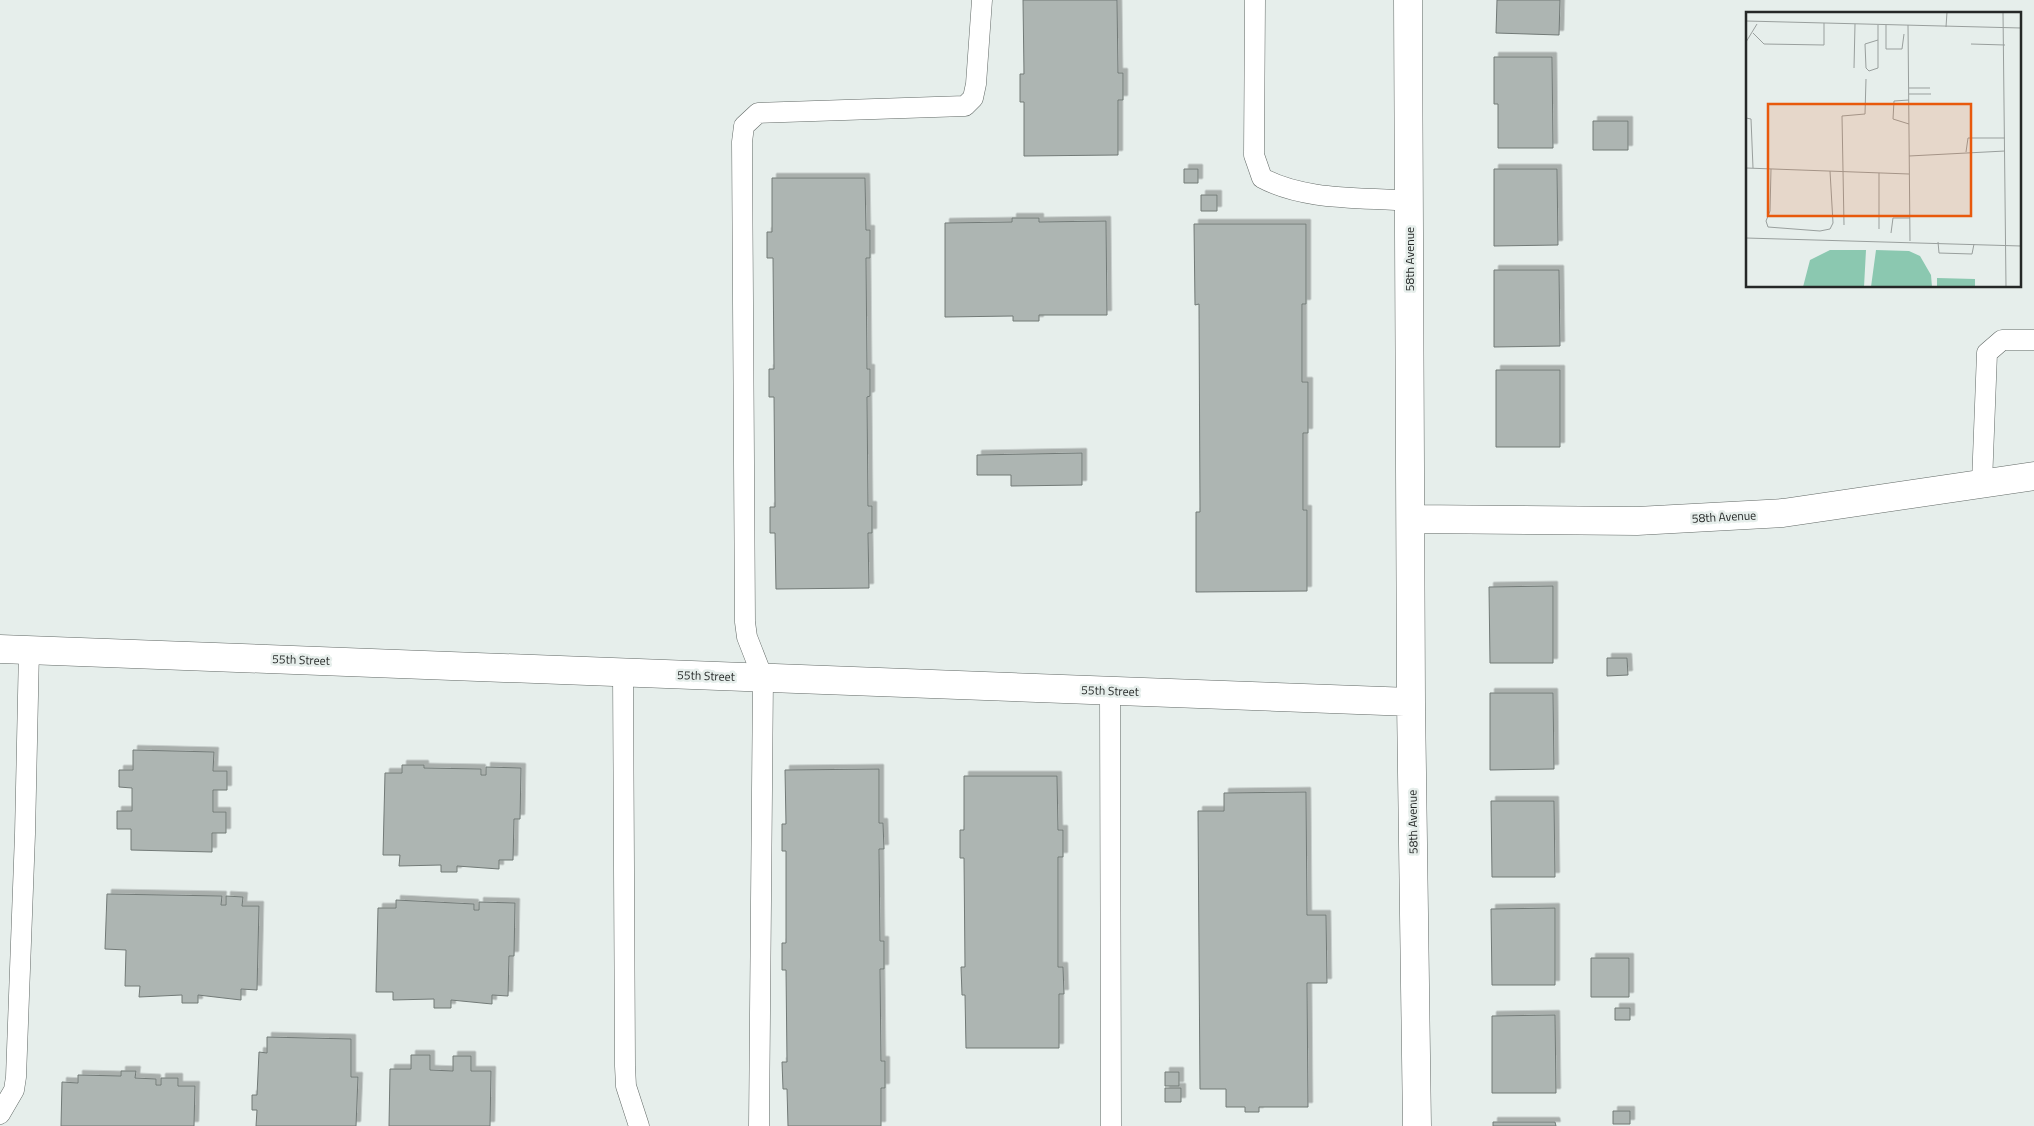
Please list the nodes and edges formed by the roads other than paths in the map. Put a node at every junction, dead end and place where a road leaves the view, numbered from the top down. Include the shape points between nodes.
1 (982, 0) edge
2 (1254, 0) edge
3 (1408, 0) edge
4 (1410, 201) junction
5 (2034, 340) edge
6 (2034, 476) edge
7 (1982, 484) junction
8 (1412, 519) junction
9 (0, 649) edge
10 (29, 650) junction
11 (623, 672) junction
12 (763, 678) junction
13 (1110, 691) junction
14 (1411, 702) junction
15 (0, 1114) edge
16 (639, 1126) edge
17 (758, 1126) edge
18 (1111, 1126) edge
19 (1418, 1126) edge

1 - 12 lane via 976,84 973,98 965,106 758,113 744,126 745,622 747,637
2 - 4 lane via 1254,154 1262,178 1282,188 1314,194
3 - 4 street, 58th Avenue
4 - 8 street, 58th Avenue
5 - 7 lane via 2002,340 1986,353
6 - 7 street, 58th Avenue
7 - 8 street, 58th Avenue via 1783,514 1637,521
8 - 14 street, 58th Avenue
9 - 10 street, 55th Street
10 - 11 street, 55th Street
10 - 15 lane via 16,1077 14,1090
11 - 12 street, 55th Street
11 - 16 lane via 625,1066 626,1086
12 - 13 street, 55th Street
12 - 17 lane
13 - 14 street, 55th Street
13 - 18 lane
14 - 19 street, 58th Avenue

